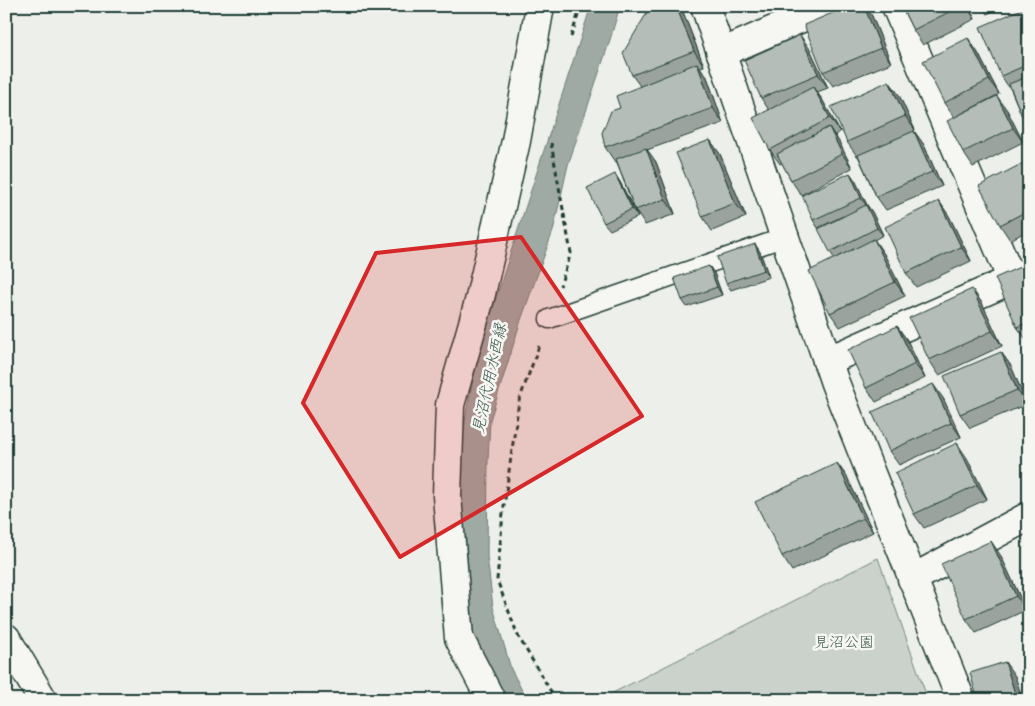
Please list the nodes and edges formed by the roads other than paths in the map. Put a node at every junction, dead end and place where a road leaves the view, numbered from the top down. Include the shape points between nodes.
1 (540, 6) edge
2 (706, 6) edge
3 (829, 6) edge
4 (896, 6) edge
5 (721, 53) junction
6 (785, 238) junction
7 (1020, 276) edge
8 (549, 319) dead end
9 (827, 361) junction
10 (1029, 516) edge
11 (912, 579) junction
12 (6, 638) edge
13 (43, 700) edge
14 (491, 700) edge
15 (960, 700) edge

1 - 14 street via 516,141 487,270 450,405 447,496 459,638
2 - 5 street
3 - 5 street
4 - 7 street
5 - 6 street
6 - 8 lane
6 - 9 street
7 - 9 street
9 - 11 street
10 - 11 street
11 - 15 street
12 - 13 street

